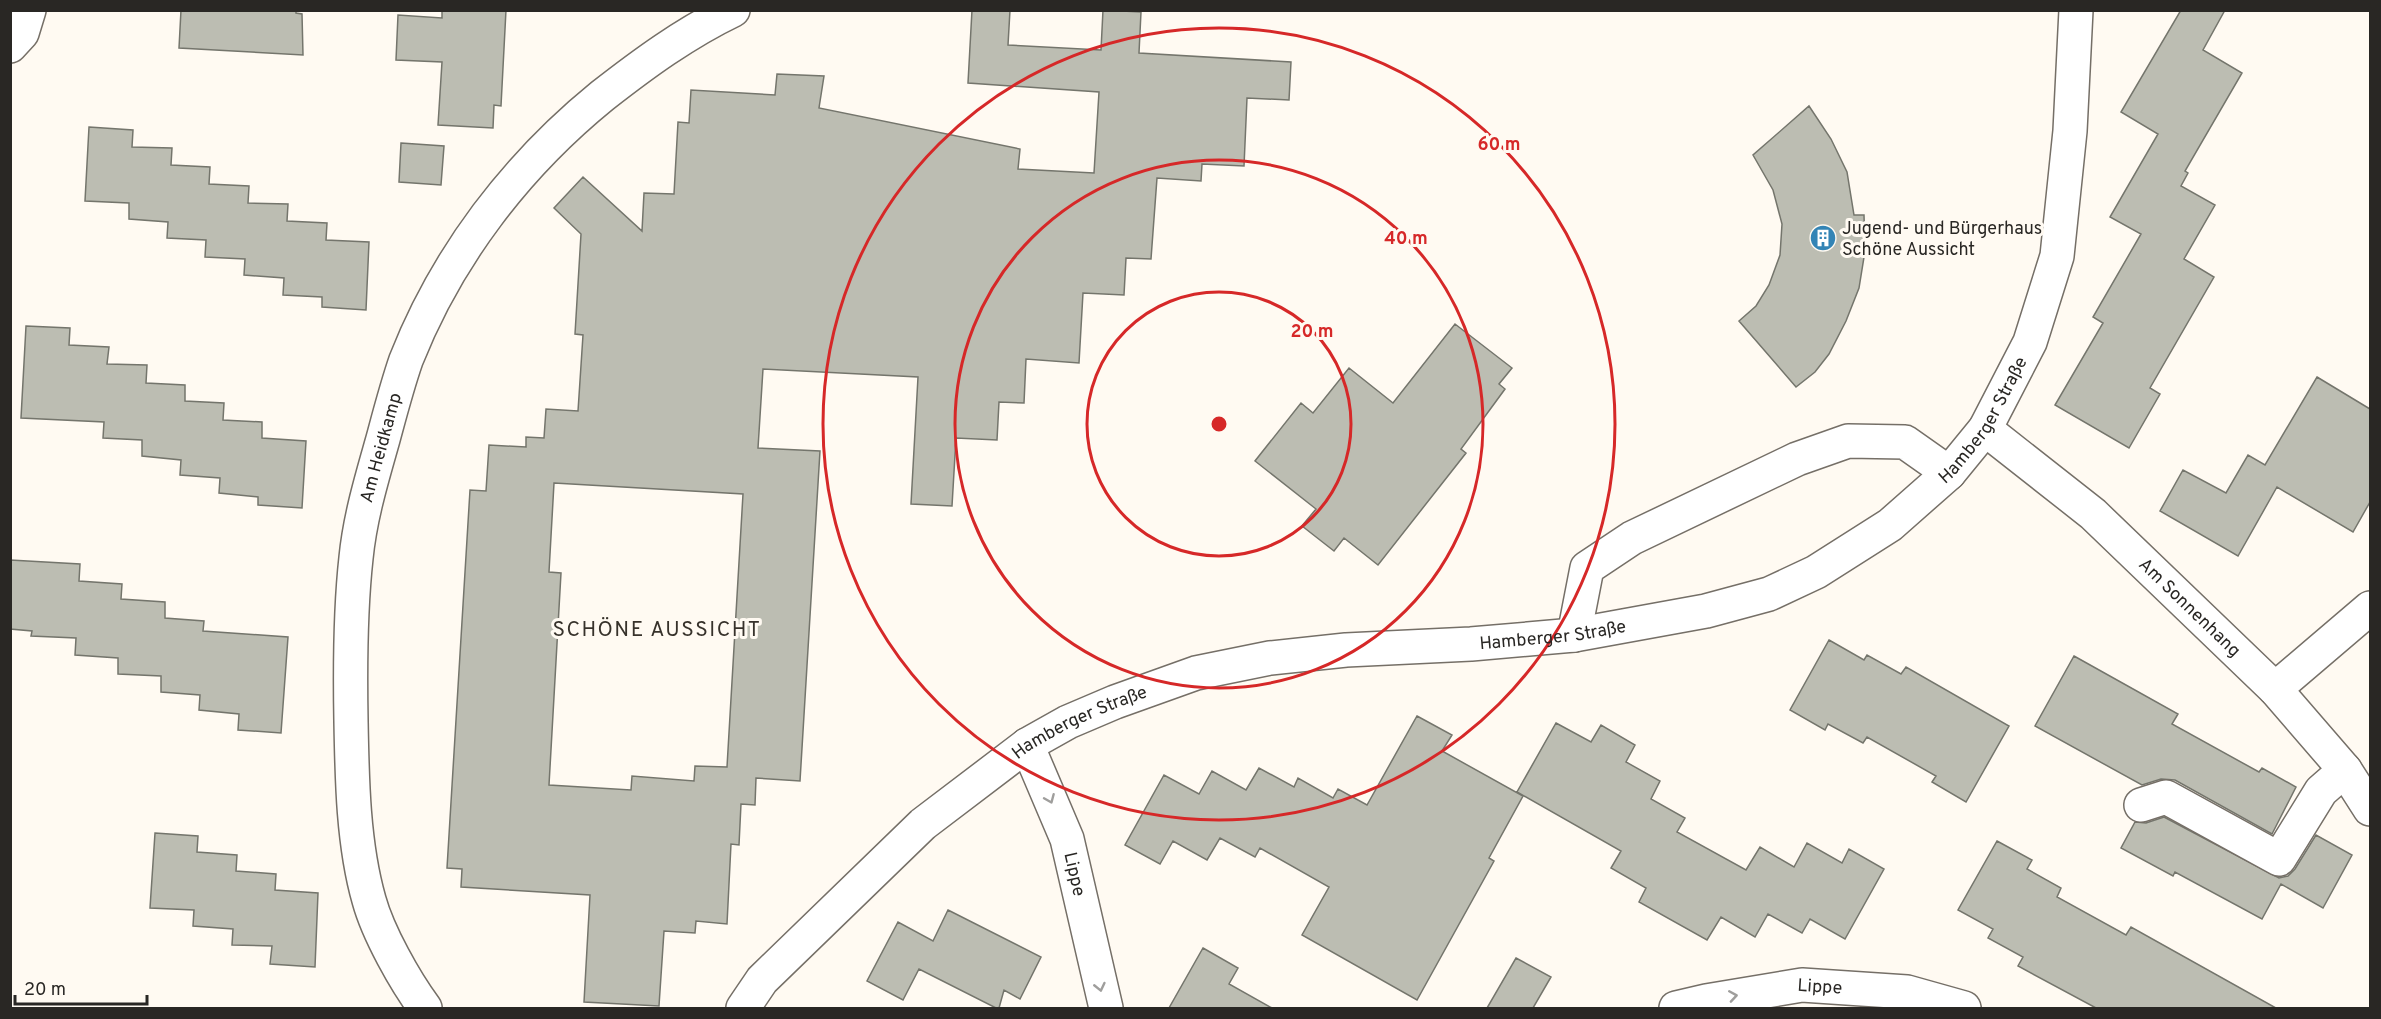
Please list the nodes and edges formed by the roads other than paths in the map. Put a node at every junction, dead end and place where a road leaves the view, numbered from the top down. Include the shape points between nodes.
1 (29, 10) edge
2 (734, 10) edge
3 (2076, 10) edge
4 (10, 46) edge
5 (1985, 429) junction
6 (1949, 474) junction
7 (2370, 608) edge
8 (1574, 635) junction
9 (2274, 689) junction
10 (1027, 745) junction
11 (2345, 770) junction
12 (2141, 805) dead end
13 (2370, 809) edge
14 (425, 1008) edge
15 (743, 1008) edge
16 (1106, 1008) edge
17 (1676, 1008) edge
18 (1964, 1008) edge

1 - 4 street via 22,33
2 - 14 street, Am Heidkamp via 649,59 581,114 501,195 447,275 406,361 397,389 369,489 356,556 350,665 352,796 369,902 405,981
3 - 5 street, Hamberger Straße via 2070,131 2057,256 2030,342
5 - 6 street, Hamberger Straße
5 - 9 street, Am Sonnenhang via 2093,514
6 - 8 street, Hamberger Straße via 1890,525 1816,572 1769,594 1655,622
6 - 8 street via 1905,442 1848,441 1797,459 1632,538 1587,568
7 - 9 street
8 - 10 street, Hamberger Straße via 1270,658 1196,673 1068,722
9 - 11 street, Am Sonnenhang
10 - 15 street, Hamberger Straße via 923,824 762,980
10 -> 16 street, Lippe via 1067,839
11 - 12 street via 2321,791 2279,860 2166,797
11 - 13 street, Am Sonnenhang
17 -> 18 street, Lippe via 1802,985 1907,992

